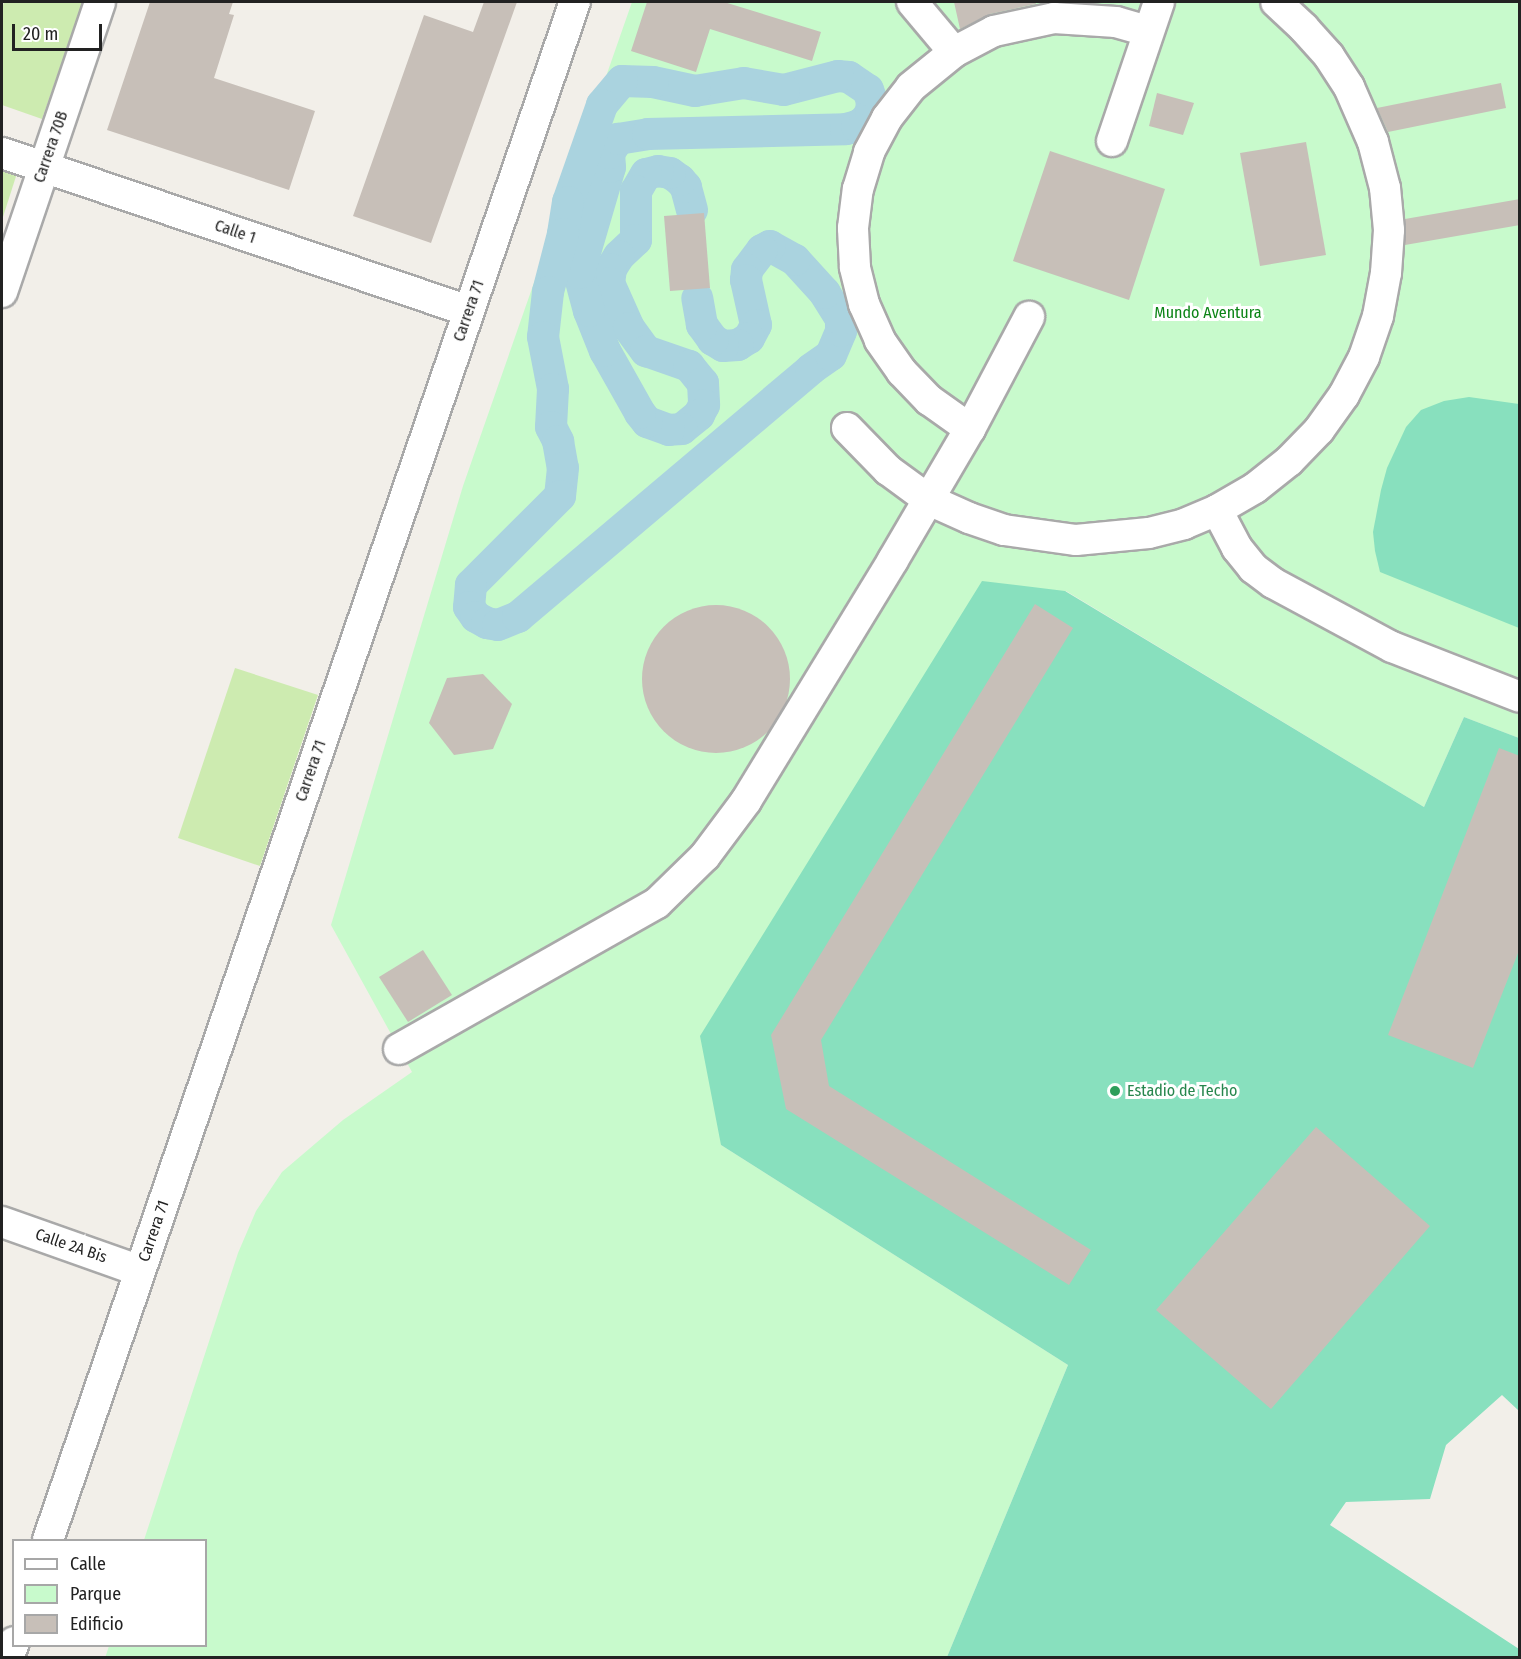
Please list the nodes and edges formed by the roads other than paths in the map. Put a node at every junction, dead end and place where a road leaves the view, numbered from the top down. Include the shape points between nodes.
1 (100, 2) edge
2 (574, 2) edge
3 (912, 2) edge
4 (1159, 2) edge
5 (1276, 2) edge
6 (1148, 31) junction
7 (954, 52) junction
8 (1112, 141) dead end
9 (2, 153) edge
10 (44, 167) junction
11 (2, 292) edge
12 (469, 311) junction
13 (1029, 317) dead end
14 (847, 428) dead end
15 (970, 429) junction
16 (929, 500) junction
17 (1217, 510) junction
18 (1520, 697) edge
19 (399, 1050) dead end
20 (2, 1222) edge
21 (140, 1271) junction
22 (48, 1539) edge

1 - 10 street, Carrera 70B
2 - 12 street, Carrera 71
3 - 7 street
4 - 6 street
5 - 17 street via 1329,56 1365,121 1385,188 1389,230 1386,273 1378,316 1364,357 1325,422 1289,461 1255,488
6 - 7 street via 1116,22 1054,18 994,31
6 - 8 street
7 - 15 street via 911,87 887,118 869,152 858,189 853,228 855,267 864,304 880,340 902,372 929,400
9 - 10 street, Calle 1
10 - 11 street, Carrera 70B
10 - 12 street, Calle 1
12 - 21 street, Carrera 71
13 - 15 street
14 - 16 street via 888,470
15 - 16 street
16 - 17 street via 1004,530 1076,540 1149,533
16 - 19 street via 746,801 705,856 657,903
17 - 18 street via 1237,548 1253,568 1296,597 1416,658
20 - 21 street, Calle 2A Bis
21 - 22 street, Carrera 71

